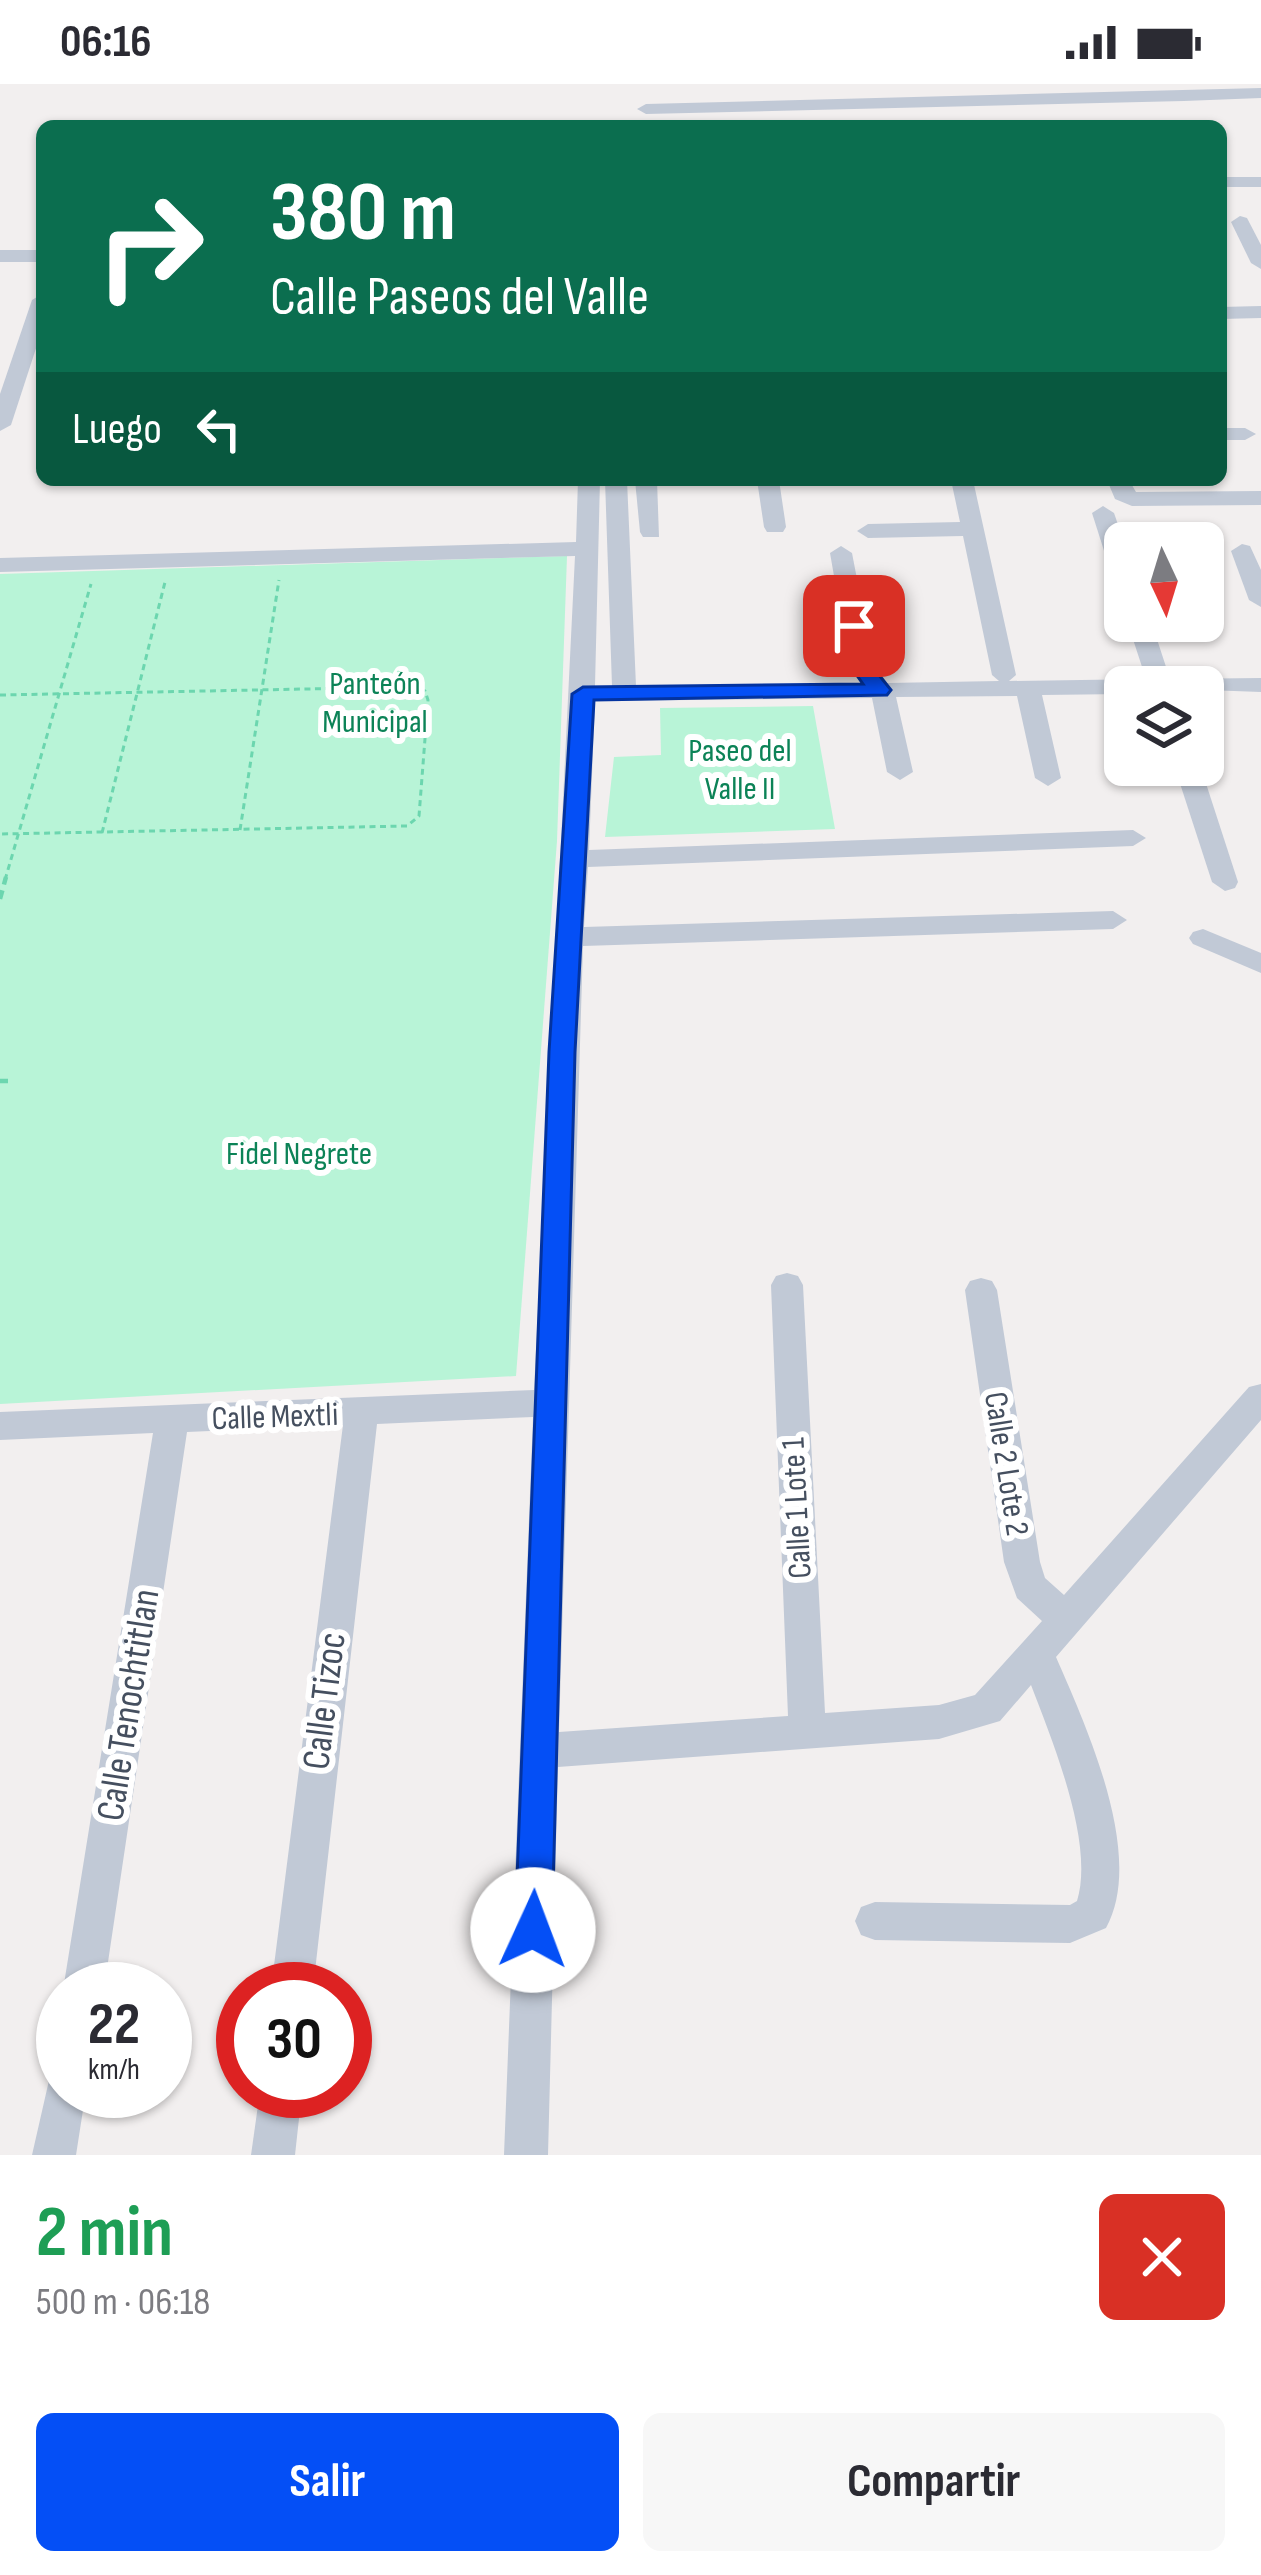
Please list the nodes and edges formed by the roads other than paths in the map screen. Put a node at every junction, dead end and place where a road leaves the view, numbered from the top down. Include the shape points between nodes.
1 (1261, 93) edge
2 (646, 109) dead end
3 (825, 117) edge
4 (1227, 182) edge
5 (1261, 182) edge
6 (1248, 227) edge
7 (0, 256) edge
8 (36, 256) edge
9 (1260, 260) edge
10 (1261, 312) edge
11 (1227, 313) edge
12 (36, 317) edge
13 (0, 425) edge
14 (589, 486) edge
15 (616, 486) edge
16 (647, 486) edge
17 (769, 486) edge
18 (963, 486) edge
19 (1122, 489) edge
20 (1261, 498) edge
21 (1103, 513) dead end
22 (1106, 522) edge
23 (775, 526) dead end
24 (972, 530) junction
25 (868, 531) dead end
26 (651, 532) dead end
27 (586, 549) junction
28 (1242, 550) dead end
29 (841, 553) dead end
30 (0, 565) edge
31 (1261, 600) edge
32 (1261, 673) edge
33 (1004, 675) junction
34 (1224, 676) edge
35 (1104, 680) edge
36 (874, 683) junction
37 (584, 684) junction
38 (624, 684) junction
39 (1224, 684) edge
40 (1104, 685) edge
41 (1261, 685) edge
42 (1028, 688) junction
43 (900, 772) dead end
44 (1048, 778) dead end
45 (1193, 786) edge
46 (1133, 838) dead end
47 (575, 859) junction
48 (1225, 882) dead end
49 (1113, 920) dead end
50 (569, 938) junction
51 (1203, 938) dead end
52 (1261, 964) edge
53 (787, 1285) dead end
54 (981, 1290) dead end
55 (1261, 1397) edge
56 (550, 1403) junction
57 (361, 1413) junction
58 (172, 1421) junction
59 (0, 1426) edge
60 (1067, 1621) junction
61 (1037, 1655) junction
62 (807, 1730) junction
63 (539, 1751) junction
64 (874, 1921) dead end
65 (88, 1962) edge
66 (295, 1962) edge
67 (60, 2118) edge
68 (278, 2118) edge
69 (54, 2155) edge
70 (274, 2155) edge
71 (526, 2155) edge

1 - 3 street
2 - 3 street
4 - 5 street
6 - 9 street
7 - 8 street
10 - 11 street
12 - 13 street
14 - 27 street
15 - 38 street
16 - 26 street
17 - 23 street
18 - 24 street
19 - 20 street
21 - 22 street
24 - 25 street
24 - 33 street
27 - 30 street
27 - 37 street
28 - 31 street
29 - 36 street via 861,662
32 - 34 street
33 - 35 street
33 - 36 street
36 - 38 street
36 - 42 street
36 - 43 street via 890,714
37 - 38 street
37 - 47 street
39 - 41 street
40 - 42 street
42 - 44 street
45 - 48 street
46 - 47 street
47 - 50 street
49 - 50 street
50 - 56 street
51 - 52 street
53 - 62 street, Calle 1 Lote 1
54 - 60 street, Calle 2 Lote 2 via 1022,1562 1030,1587
55 - 60 street
56 - 57 street, Calle Mextli
56 - 63 street
57 - 58 street, Calle Mextli
57 - 66 street, Calle Tizoc
58 - 59 street, Calle Mextli
58 - 65 street, Calle Tenochtitlan
60 - 61 street
61 - 62 street via 970,1717
61 - 64 street via 1064,1713 1091,1815 1103,1880 1096,1909 1070,1924
62 - 63 street
63 - 71 street
67 - 69 street
68 - 70 street

